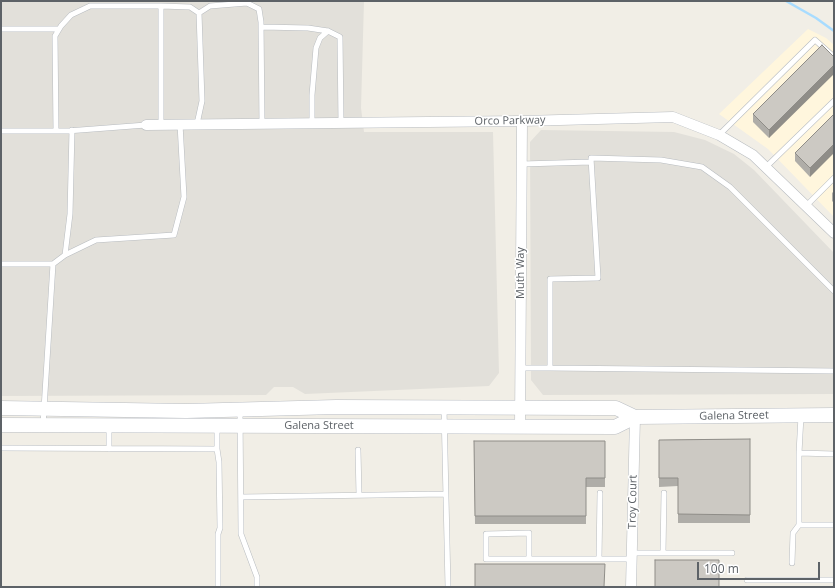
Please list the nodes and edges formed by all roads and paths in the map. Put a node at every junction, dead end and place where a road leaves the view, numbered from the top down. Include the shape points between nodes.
1 (161, 6) junction
2 (199, 13) junction
3 (262, 27) junction
4 (1, 29) edge
5 (59, 29) junction
6 (328, 31) junction
7 (834, 56) edge
8 (834, 100) edge
9 (522, 121) junction
10 (146, 124) joint
11 (161, 124) junction
12 (180, 124) junction
13 (197, 124) junction
14 (262, 124) junction
15 (312, 124) junction
16 (342, 124) junction
17 (72, 130) junction
18 (56, 131) junction
19 (1, 132) edge
20 (719, 135) junction
21 (591, 162) junction
22 (522, 164) junction
23 (766, 167) junction
24 (834, 178) edge
25 (806, 206) junction
26 (834, 233) edge
27 (65, 255) junction
28 (1, 264) edge
29 (53, 264) junction
30 (834, 291) edge
31 (521, 368) junction
32 (550, 368) junction
33 (834, 371) edge
34 (1, 408) edge
35 (44, 408) junction
36 (444, 408) junction
37 (520, 408) junction
38 (240, 409) junction
39 (215, 410) junction
40 (801, 415) junction
41 (834, 415) edge
42 (635, 417) junction
43 (109, 418) junction
44 (1, 425) edge
45 (43, 425) junction
46 (216, 425) junction
47 (444, 425) junction
48 (240, 426) junction
49 (520, 426) junction
50 (1, 448) edge
51 (109, 449) junction
52 (217, 449) junction
53 (358, 450) dead end
54 (799, 453) junction
55 (834, 454) edge
56 (600, 493) dead end
57 (664, 493) dead end
58 (446, 494) junction
59 (359, 496) junction
60 (241, 497) junction
61 (799, 525) junction
62 (834, 525) edge
63 (663, 554) junction
64 (732, 554) dead end
65 (632, 556) junction
66 (529, 559) junction
67 (599, 559) junction
68 (792, 563) dead end
69 (747, 580) dead end
70 (834, 580) edge
71 (218, 587) edge
72 (258, 587) edge
73 (448, 587) edge
74 (631, 587) edge

1 - 2 lane via 190,7
1 - 5 lane via 90,6 71,15
1 - 11 lane
2 - 3 lane via 210,6 247,4 259,9
2 - 13 lane via 202,101
3 - 6 lane
3 - 14 lane
4 - 5 lane
5 - 18 lane via 54,44
6 - 15 lane via 320,38 316,48
6 - 16 lane via 340,38
7 - 20 lane via 815,40
8 - 23 lane
9 - 16 street, Orco Parkway
9 - 20 street, Orco Parkway via 673,117
9 - 22 street, Muth Way
10 - 11 street, Orco Parkway
10 - 17 lane
11 - 12 street, Orco Parkway
12 - 13 street, Orco Parkway
12 - 27 lane via 184,197 174,235 96,240
13 - 14 street, Orco Parkway
14 - 15 street, Orco Parkway
15 - 16 street, Orco Parkway
17 - 18 lane
17 - 27 lane via 70,214
18 - 19 lane
20 - 23 street, Orco Parkway via 753,155
21 - 22 lane
21 - 30 lane via 591,158 661,160 702,167 730,187
21 - 32 lane via 598,278 550,279
22 - 31 street, Muth Way
23 - 25 street, Orco Parkway
24 - 25 lane
25 - 26 street, Orco Parkway
27 - 29 lane
28 - 29 lane
29 - 35 lane
31 - 32 lane
31 - 37 street, Muth Way
32 - 33 lane
34 - 35 street, Galena Street
35 - 43 street, Galena Street
35 - 45 lane
36 - 37 street, Galena Street
36 - 38 street, Galena Street
36 - 47 lane
37 - 42 street, Galena Street via 616,408
37 - 49 street, Muth Way
38 - 39 street, Galena Street
38 - 48 lane
39 - 43 street, Galena Street
39 - 46 lane
40 - 41 street, Galena Street
40 - 42 street, Galena Street
40 - 54 lane
42 - 49 street, Galena Street via 615,426
42 - 65 street, Troy Court
43 - 45 street, Galena Street
43 - 46 street, Galena Street
43 - 51 lane
44 - 45 street, Galena Street
46 - 48 street, Galena Street
46 - 52 lane
47 - 48 street, Galena Street
47 - 49 street, Galena Street
47 - 58 lane
48 - 60 lane
50 - 51 lane
51 - 52 lane
52 - 71 lane via 220,528
53 - 59 lane
54 - 55 lane
54 - 61 lane
56 - 67 lane
57 - 63 lane
58 - 59 lane
58 - 73 lane
59 - 60 lane
60 - 72 lane via 241,534 257,577
61 - 62 lane
61 - 68 lane via 793,533
63 - 64 lane
63 - 65 lane
65 - 67 lane
65 - 74 street, Troy Court
66 - 66 lane via 486,559 486,534 529,533
66 - 67 lane
69 - 70 lane

